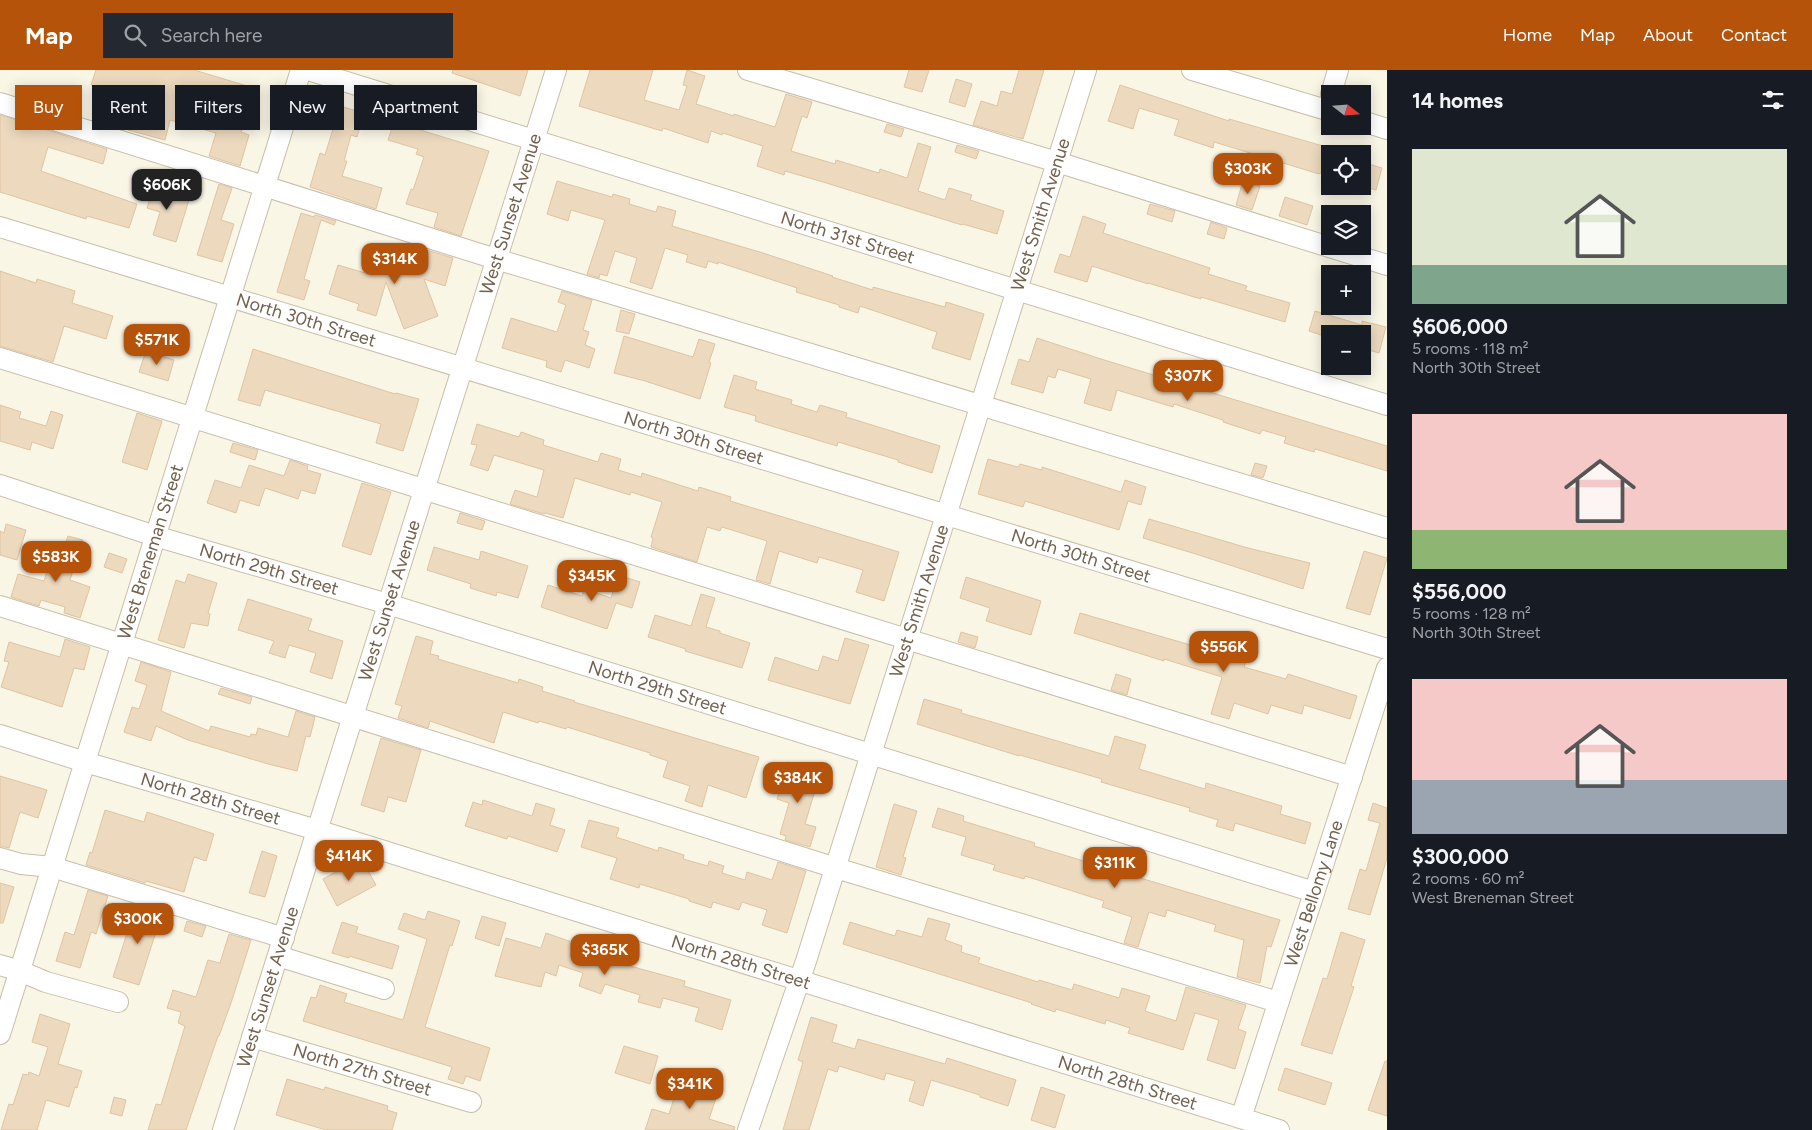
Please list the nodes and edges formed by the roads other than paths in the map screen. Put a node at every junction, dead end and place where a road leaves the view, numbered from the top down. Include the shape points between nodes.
1 (301, 70) edge
2 (308, 70) edge
3 (556, 70) edge
4 (748, 70) edge
5 (1086, 70) edge
6 (1192, 70) edge
7 (1338, 70) edge
8 (1334, 85) edge
9 (1321, 101) edge
10 (0, 104) edge
11 (1371, 124) edge
12 (1387, 129) edge
13 (534, 140) junction
14 (1057, 162) junction
15 (265, 187) junction
16 (0, 227) edge
17 (496, 259) junction
18 (1387, 265) edge
19 (1017, 290) junction
20 (230, 297) junction
21 (0, 358) edge
22 (462, 368) junction
23 (1387, 405) edge
24 (980, 406) junction
25 (192, 418) junction
26 (0, 485) edge
27 (424, 489) junction
28 (946, 515) junction
29 (1387, 528) edge
30 (156, 536) junction
31 (388, 604) junction
32 (0, 606) edge
33 (907, 639) junction
34 (122, 643) junction
35 (1387, 649) edge
36 (1387, 668) edge
37 (353, 716) junction
38 (0, 735) edge
39 (871, 754) junction
40 (85, 762) junction
41 (1352, 777) junction
42 (317, 830) junction
43 (0, 858) edge
44 (52, 867) junction
45 (836, 868) junction
46 (1314, 892) junction
47 (281, 947) junction
48 (0, 965) edge
49 (20, 971) junction
50 (800, 980) junction
51 (384, 989) dead end
52 (118, 1002) dead end
53 (1278, 1002) junction
54 (0, 1034) edge
55 (252, 1037) junction
56 (471, 1102) dead end
57 (1241, 1118) junction
58 (223, 1130) edge
59 (748, 1130) edge
60 (1279, 1130) edge

1 - 15 street, West Breneman Street
2 - 13 street, North 31st Street
3 - 13 street, West Sunset Avenue
4 - 14 street
5 - 14 street, West Smith Avenue
6 - 9 street
7 - 8 street
10 - 15 street
11 - 12 street
13 - 17 street, West Sunset Avenue
13 - 19 street, North 31st Street
14 - 18 street
14 - 19 street, West Smith Avenue
15 - 17 street
15 - 20 street, West Breneman Street
16 - 20 street, North 30th Street
17 - 22 street, West Sunset Avenue
17 - 24 street
19 - 23 street, North 31st Street
19 - 24 street, West Smith Avenue
20 - 22 street, North 30th Street
20 - 25 street, West Breneman Street
21 - 25 street
22 - 27 street, West Sunset Avenue
22 - 28 street, North 30th Street
24 - 28 street, West Smith Avenue
24 - 29 street
25 - 27 street
25 - 30 street, West Breneman Street
26 - 30 street, North 29th Street
27 - 31 street, West Sunset Avenue
27 - 33 street
28 - 33 street, West Smith Avenue
28 - 35 street, North 30th Street
30 - 31 street, North 29th Street
30 - 34 street, West Breneman Street
31 - 37 street, West Sunset Avenue
31 - 39 street, North 29th Street
32 - 34 street
33 - 39 street, West Smith Avenue
33 - 41 street
34 - 37 street
34 - 40 street, West Breneman Street
36 - 41 street, West Bellomy Lane
37 - 42 street, West Sunset Avenue
37 - 45 street
38 - 40 street, North 28th Street
39 - 45 street, West Smith Avenue
39 - 46 street, North 29th Street
40 - 42 street, North 28th Street
40 - 44 street, West Breneman Street
41 - 46 street, West Bellomy Lane
42 - 47 street, West Sunset Avenue
42 - 50 street, North 28th Street
43 - 44 street
44 - 47 street
44 - 49 street, West Breneman Street
45 - 50 street, West Smith Avenue
45 - 53 street
46 - 53 street, West Bellomy Lane
47 - 51 street
47 - 55 street, West Sunset Avenue
48 - 49 street
49 - 52 street via 46,982
49 - 54 street, West Breneman Street
50 - 57 street, North 28th Street
50 - 59 street, West Smith Avenue
53 - 57 street, West Bellomy Lane
55 - 56 street, North 27th Street
55 - 58 street, West Sunset Avenue
57 - 60 street, North 28th Street

